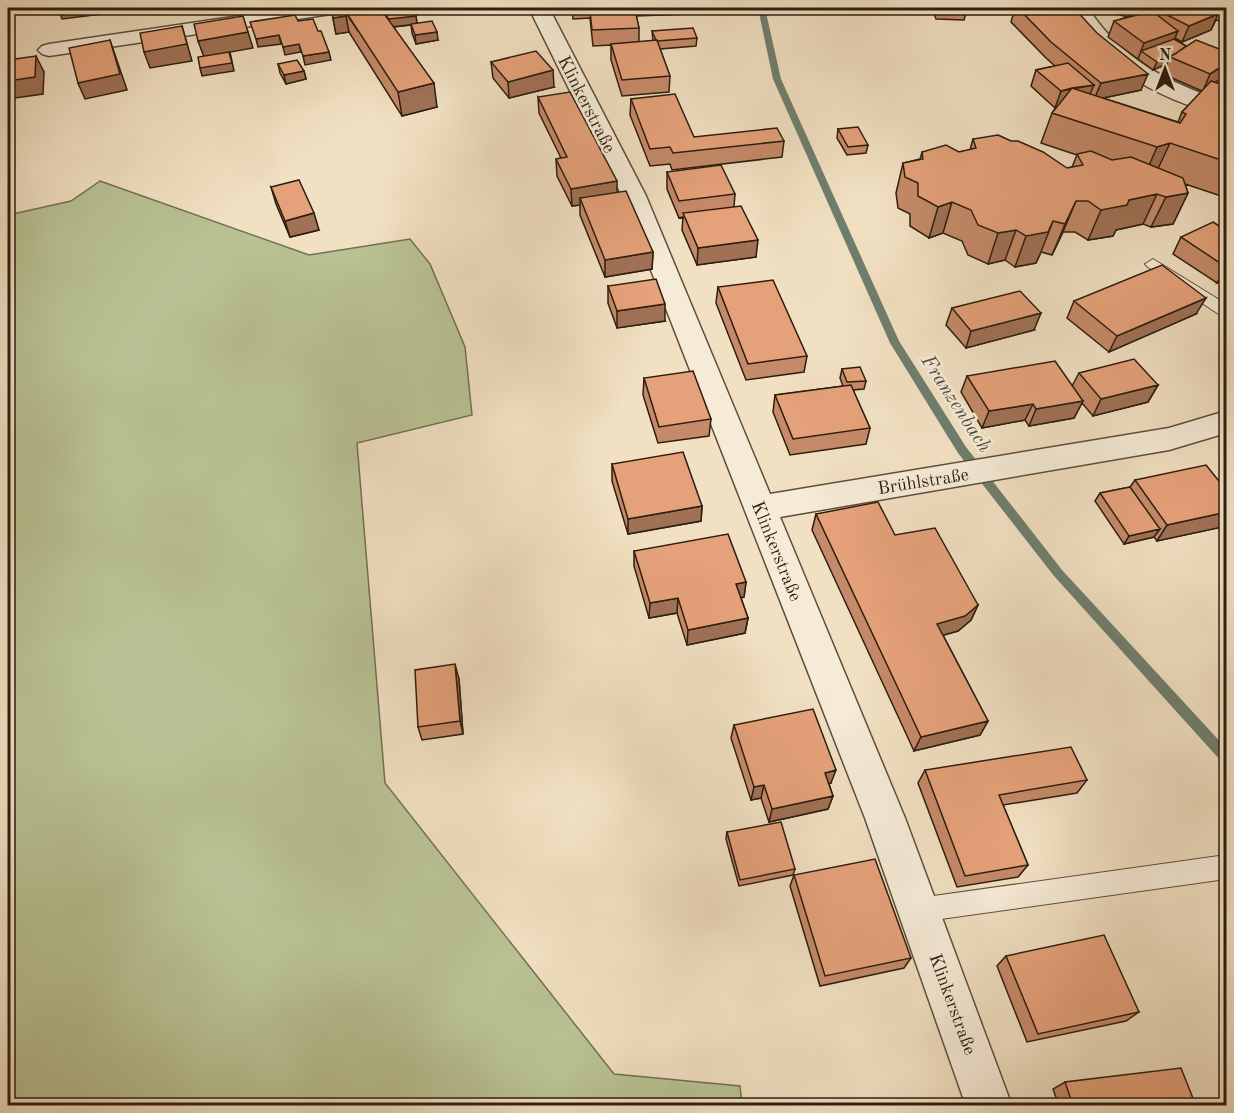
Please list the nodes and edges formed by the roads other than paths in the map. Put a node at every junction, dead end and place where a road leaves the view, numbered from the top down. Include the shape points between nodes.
1 (331, 8) edge
2 (539, 8) edge
3 (1078, 8) edge
4 (49, 50) dead end
5 (1227, 109) edge
6 (1153, 264) dead end
7 (1227, 311) edge
8 (1227, 422) edge
9 (760, 508) junction
10 (1227, 867) edge
11 (919, 910) junction
12 (989, 1106) edge

1 - 4 street
2 - 9 street, Klinkerstraße via 634,196
3 - 5 street via 1105,47 1129,67
6 - 7 lane
8 - 9 street, Brühlstraße via 1169,439
9 - 11 street, Klinkerstraße
10 - 11 lane
11 - 12 street, Klinkerstraße

